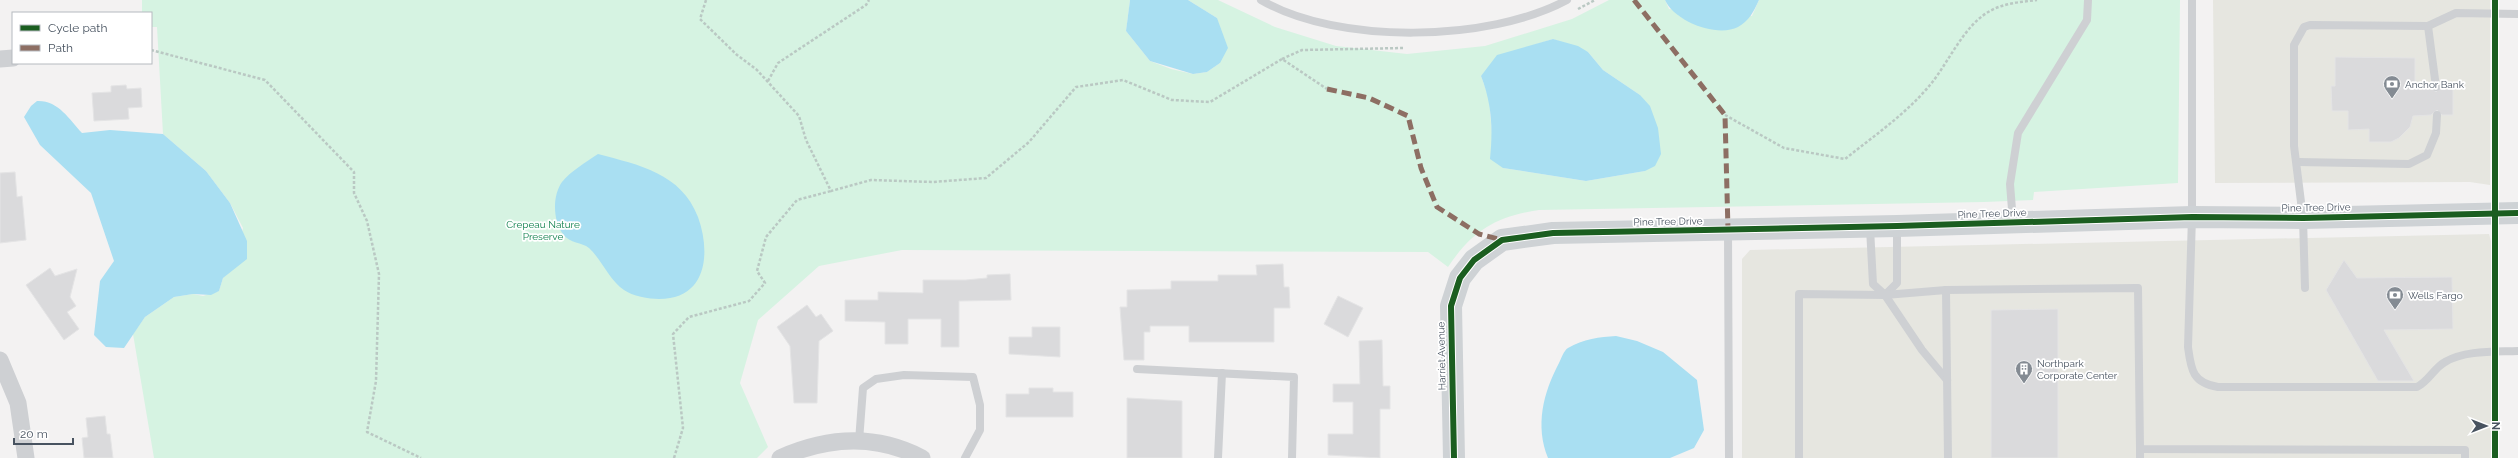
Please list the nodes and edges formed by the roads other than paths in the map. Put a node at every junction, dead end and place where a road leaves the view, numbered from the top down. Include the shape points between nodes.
1 (1261, 0) edge
2 (1567, 0) edge
3 (2088, 0) edge
4 (2192, 0) edge
5 (2518, 14) edge
6 (2428, 26) junction
7 (12, 58) edge
8 (0, 60) edge
9 (2436, 87) dead end
10 (2437, 115) dead end
11 (2298, 162) junction
12 (2518, 213) edge
13 (2192, 216) junction
14 (2303, 218) junction
15 (2013, 223) junction
16 (1897, 226) junction
17 (1870, 227) junction
18 (1728, 230) junction
19 (1474, 260) joint
20 (2305, 288) dead end
21 (1946, 290) junction
22 (1885, 295) junction
23 (2518, 351) edge
24 (0, 360) edge
25 (1137, 369) dead end
26 (1222, 373) junction
27 (1947, 380) junction
28 (859, 440) junction
29 (2140, 454) edge
30 (26, 458) edge
31 (780, 458) edge
32 (922, 458) edge
33 (964, 458) edge
34 (1218, 458) edge
35 (1292, 458) edge
36 (1454, 458) edge
37 (1729, 458) edge
38 (1799, 458) edge
39 (1948, 458) edge
40 (2465, 458) edge

1 - 2 lane via 1326,24 1401,34 1485,27 1551,8
3 - 15 lane via 2087,20 2018,132 2010,184
4 - 13 lane
5 - 6 lane via 2456,13
6 - 9 lane
6 - 11 lane via 2304,27 2294,45 2294,146
7 - 8 street
10 - 11 lane via 2436,134 2427,155 2409,164
11 - 14 lane
12 - 14 street, Pine Tree Drive
13 - 14 street, Pine Tree Drive
13 - 15 street, Pine Tree Drive
13 - 23 lane via 2188,346 2190,363 2203,384 2218,387 2417,387 2444,362 2455,358 2469,354
14 - 20 lane
15 - 16 street, Pine Tree Drive
16 - 17 street, Pine Tree Drive
16 - 22 lane via 1897,283
17 - 18 street, Pine Tree Drive
17 - 22 lane via 1872,284
18 - 19 street, Pine Tree Drive via 1553,234 1502,240
18 - 37 lane
19 - 36 street, Harriet Avenue via 1460,278 1450,306
21 - 22 lane
21 - 27 lane
21 - 29 lane via 2138,288
22 - 27 lane via 1922,350
22 - 38 lane via 1799,294
24 - 30 street via 18,403
25 - 26 lane
26 - 34 lane
26 - 35 lane via 1294,376
27 - 39 lane
28 - 31 street via 822,443
28 - 32 street via 899,448
28 - 33 lane via 863,388 876,379 904,375 973,377 980,405 980,430
29 - 40 lane via 2465,450

